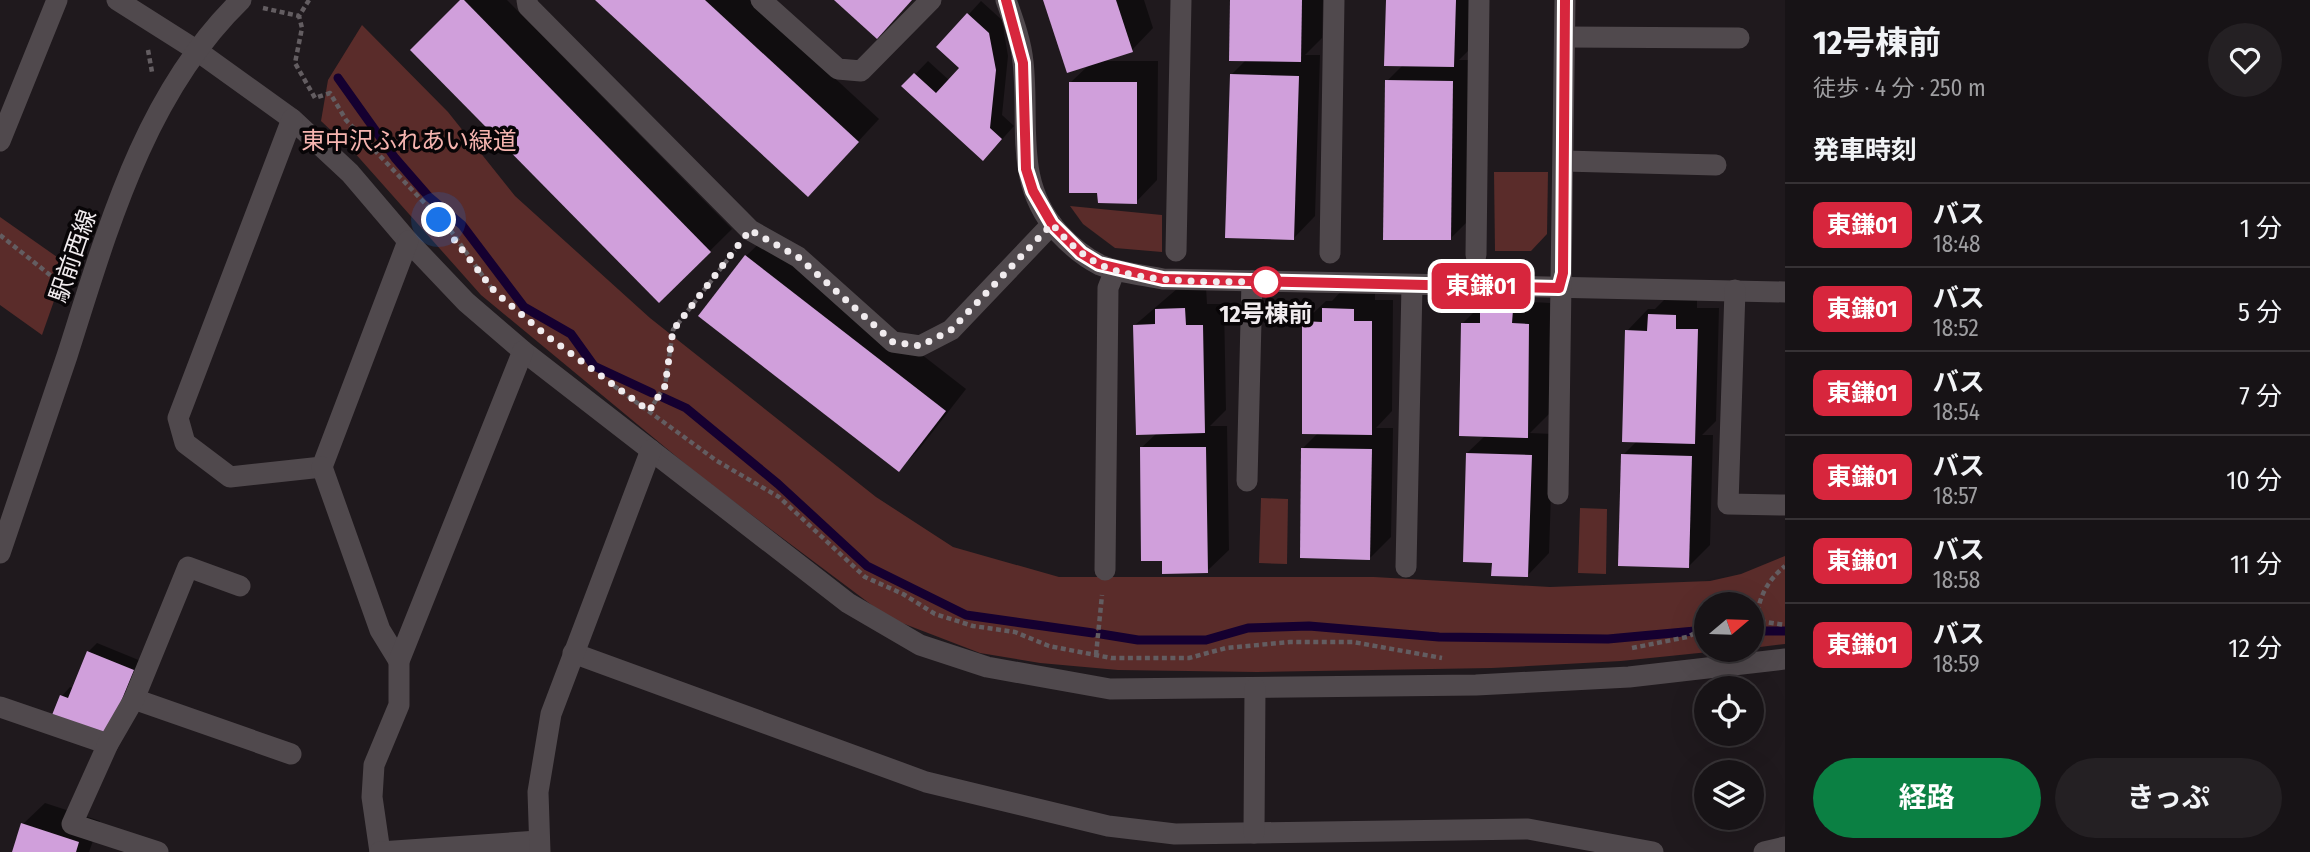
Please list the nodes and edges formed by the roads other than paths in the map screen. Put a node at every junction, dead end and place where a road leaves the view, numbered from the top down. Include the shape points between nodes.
1 (57, 0) edge
2 (117, 0) edge
3 (241, 0) edge
4 (527, 0) edge
5 (761, 0) edge
6 (931, 0) edge
7 (1006, 0) edge
8 (1181, 0) edge
9 (1334, 0) edge
10 (1479, 0) edge
11 (1564, 0) edge
12 (1565, 37) junction
13 (1739, 38) dead end
14 (196, 50) junction
15 (292, 119) junction
16 (0, 141) edge
17 (1564, 161) junction
18 (1716, 165) dead end
19 (1052, 224) junction
20 (408, 241) junction
21 (1176, 251) dead end
22 (1330, 253) dead end
23 (1476, 255) dead end
24 (1115, 270) junction
25 (1252, 281) junction
26 (1412, 285) junction
27 (1559, 288) junction
28 (1735, 290) junction
29 (1785, 292) edge
30 (523, 351) junction
31 (651, 450) junction
32 (322, 467) junction
33 (1247, 481) dead end
34 (1558, 494) dead end
35 (8, 501) edge
36 (1785, 505) edge
37 (0, 553) edge
38 (1406, 567) dead end
39 (1105, 570) road end
40 (240, 586) dead end
41 (573, 653) junction
42 (1785, 659) edge
43 (399, 661) junction
44 (1255, 688) junction
45 (134, 699) junction
46 (0, 707) edge
47 (108, 744) junction
48 (291, 754) dead end
49 (1254, 833) junction
50 (539, 846) edge
51 (1785, 847) edge
52 (158, 852) edge
53 (380, 852) edge
54 (1653, 852) edge
55 (1764, 852) edge

1 - 16 street
2 - 14 street
3 - 14 street, 駅前西線
4 - 19 street via 750,230 798,257 893,342 920,346 951,330
5 - 6 street via 838,69 861,71
7 - 19 street via 1023,63 1026,169 1041,209
8 - 21 street
9 - 22 street
10 - 23 street
11 - 12 street
12 - 13 street
12 - 17 street
14 - 15 street
14 - 35 street, 駅前西線 via 159,108 125,188
15 - 20 street via 349,173
15 - 32 street via 178,418 185,443 230,477
17 - 18 street
17 - 27 street
19 - 24 street via 1081,253
20 - 30 street via 466,302
20 - 32 street
24 - 25 street via 1163,279
24 - 39 street via 1108,288
25 - 26 street
25 - 33 street
26 - 27 street
26 - 38 street
27 - 28 street
27 - 34 street
28 - 29 street
28 - 36 street via 1728,505
30 - 31 street
30 - 43 street
31 - 41 street
31 - 44 street via 848,603 920,645 987,667 1110,689
32 - 43 street via 380,630
35 - 37 street, 駅前西線
40 - 45 street via 188,567
41 - 49 street via 926,782 1108,826 1175,834
41 - 50 street via 551,714 538,792
42 - 44 street via 1629,677
43 - 53 street via 398,705 374,765 372,797
44 - 49 street
45 - 47 street
45 - 48 street
46 - 47 street
47 - 52 street via 72,824
49 - 54 street via 1528,829
50 - 53 street
51 - 55 street

